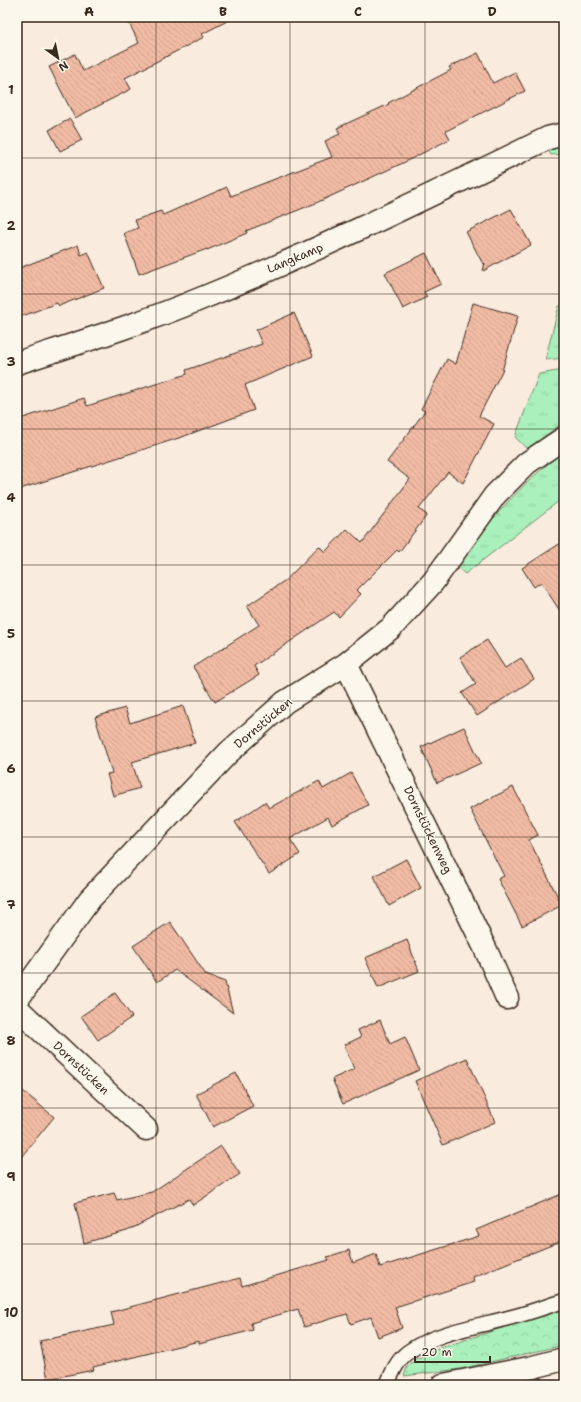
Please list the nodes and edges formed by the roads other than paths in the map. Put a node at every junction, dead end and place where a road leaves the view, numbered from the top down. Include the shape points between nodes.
1 (564, 134) edge
2 (17, 363) edge
3 (564, 438) edge
4 (346, 664) junction
5 (507, 998) dead end
6 (17, 1000) edge
7 (17, 1008) edge
8 (146, 1129) dead end
9 (564, 1301) edge
10 (564, 1359) edge
11 (387, 1385) edge
12 (443, 1385) edge

1 - 2 street, Langkamp via 548,138 345,237 199,300
3 - 4 street, Dornstücken via 528,463 495,495 433,582 391,628
4 - 5 street, Dornstückenweg
4 - 6 street, Dornstücken via 285,702 228,753 90,900
7 - 8 street, Dornstücken
9 - 11 lane via 452,1332 427,1342 408,1352 395,1365
10 - 12 street

